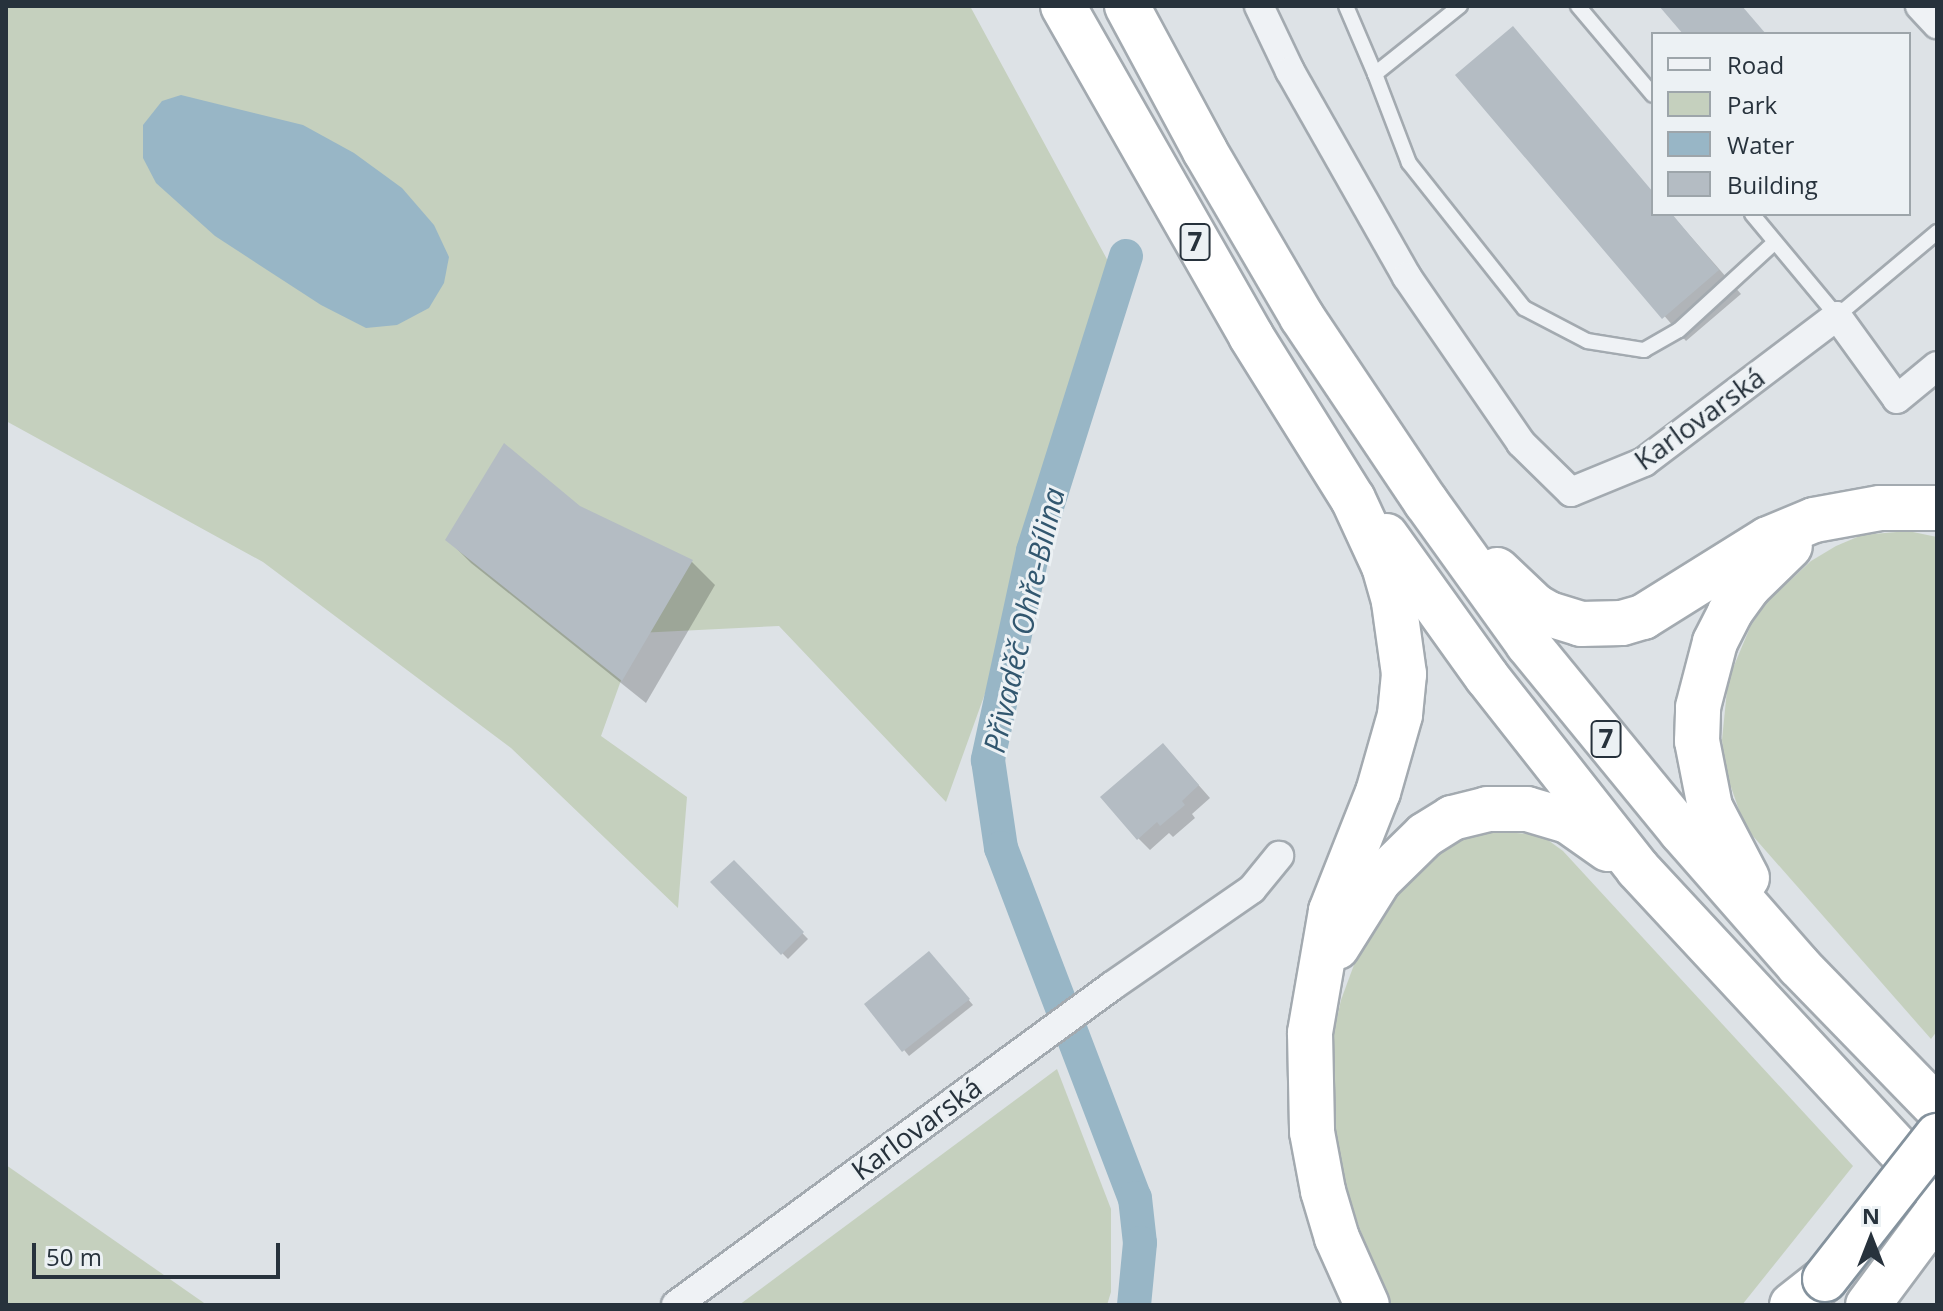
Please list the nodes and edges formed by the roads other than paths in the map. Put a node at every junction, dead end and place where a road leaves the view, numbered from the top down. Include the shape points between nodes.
1 (1063, 6) edge
2 (1127, 6) edge
3 (1259, 6) edge
4 (1346, 6) edge
5 (1460, 6) edge
6 (1578, 6) edge
7 (1920, 6) edge
8 (1937, 24) edge
9 (1375, 74) junction
10 (1651, 93) edge
11 (1754, 216) edge
12 (1937, 232) edge
13 (1775, 242) junction
14 (1837, 316) junction
15 (1937, 366) edge
16 (1334, 467) junction
17 (1426, 502) junction
18 (1928, 508) edge
19 (1856, 511) junction
20 (1279, 856) dead end
21 (1638, 869) junction
22 (1799, 966) junction
23 (1310, 1033) junction
24 (1937, 1108) edge
25 (1937, 1136) edge
26 (1937, 1191) edge
27 (1937, 1212) edge
28 (1806, 1296) edge
29 (676, 1305) edge
30 (1367, 1305) edge
31 (1868, 1305) edge

1 - 16 highway, 7 via 1159,180
2 - 17 highway, 7 via 1295,304
3 - 14 street, Karlovarská via 1407,277 1521,443 1571,492 1644,462
4 - 9 lane
5 - 9 lane
6 - 10 lane
7 - 8 street
9 - 13 lane via 1409,163 1524,308 1587,341 1644,350 1679,330
11 - 13 lane
12 - 14 lane, Karlovarská
13 - 14 lane
14 - 15 street via 1897,399
16 - 21 highway, 7 via 1487,677
16 - 23 highway via 1384,566 1404,674 1393,748 1328,922
17 - 19 highway via 1535,606 1565,620 1602,626 1643,617 1768,539 1814,520
17 - 22 highway, 7 via 1528,644
18 - 19 highway
19 - 22 highway via 1797,540 1749,586 1715,642 1698,707 1697,741 1710,807
20 - 29 street, Karlovarská via 1252,889
21 - 23 highway via 1548,813 1496,808 1452,818 1406,852 1357,913 1334,952
21 - 26 highway, 7
22 - 24 highway, 7
23 - 30 highway via 1312,1132 1323,1191
25 - 28 highway, bridge
27 - 31 highway

